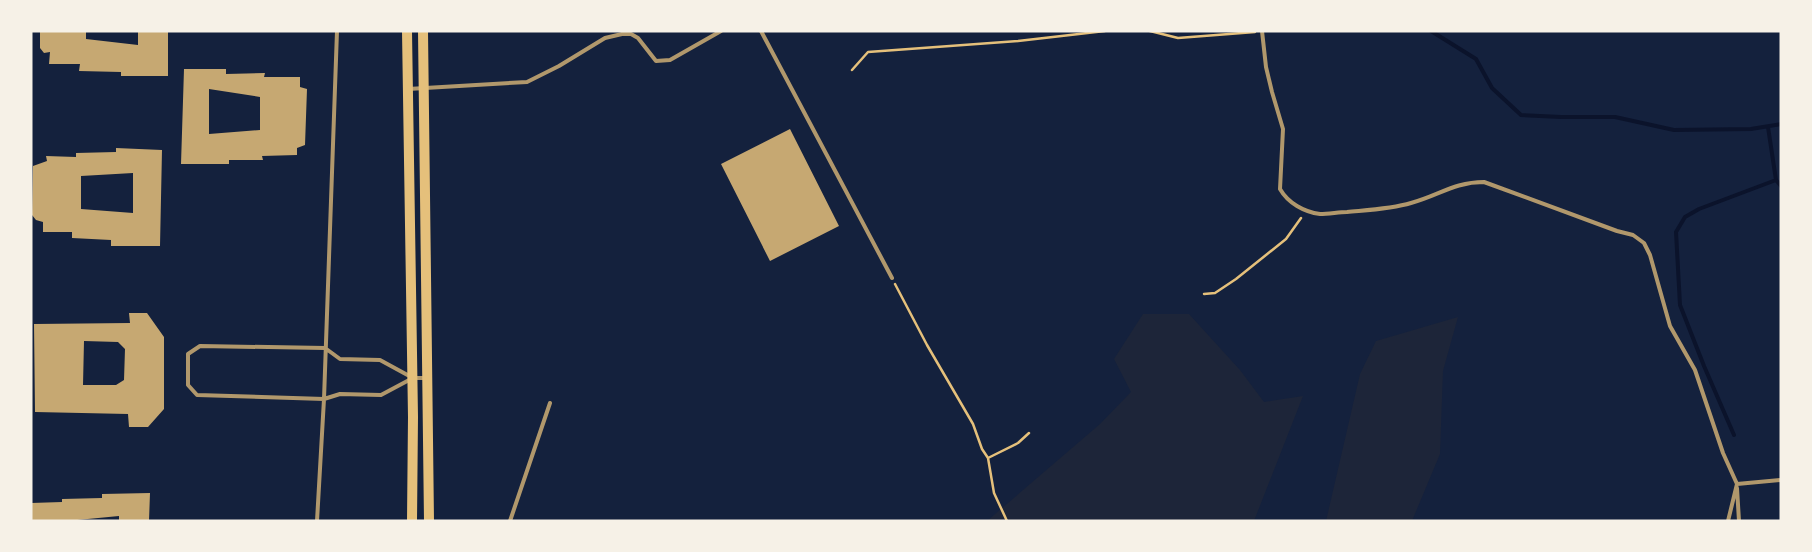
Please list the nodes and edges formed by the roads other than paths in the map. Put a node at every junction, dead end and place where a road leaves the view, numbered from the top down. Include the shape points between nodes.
1 (337, 31) edge
2 (407, 31) edge
3 (423, 31) edge
4 (721, 31) edge
5 (761, 31) edge
6 (1262, 31) edge
7 (1267, 31) edge
8 (408, 89) junction
9 (423, 89) junction
10 (892, 278) road end
11 (325, 348) junction
12 (413, 378) junction
13 (428, 378) junction
14 (324, 399) junction
15 (550, 403) dead end
16 (1781, 480) edge
17 (1736, 484) junction
18 (317, 521) edge
19 (412, 521) edge
20 (429, 521) edge
21 (510, 521) edge
22 (1728, 521) edge
23 (1739, 521) edge

1 - 11 lane
2 - 8 main road
3 - 9 main road
4 - 9 lane via 670,60 656,61 638,38 622,34 604,38 527,82
5 - 10 lane
6 - 7 lane
6 - 17 lane via 1266,67 1283,129 1280,189 1293,204 1321,214 1381,209 1412,203 1454,186 1484,182 1634,235 1644,244 1650,254 1670,326 1696,370
8 - 9 lane
8 - 12 main road
9 - 13 main road
11 - 12 lane via 340,360 380,360
11 - 14 lane
11 - 14 lane via 200,346 188,354 188,385 198,395
12 - 13 lane
12 - 14 lane via 381,395 340,394
12 - 19 main road
13 - 20 main road
14 - 18 lane
15 - 21 lane
16 - 17 lane
17 - 22 lane
17 - 23 lane

